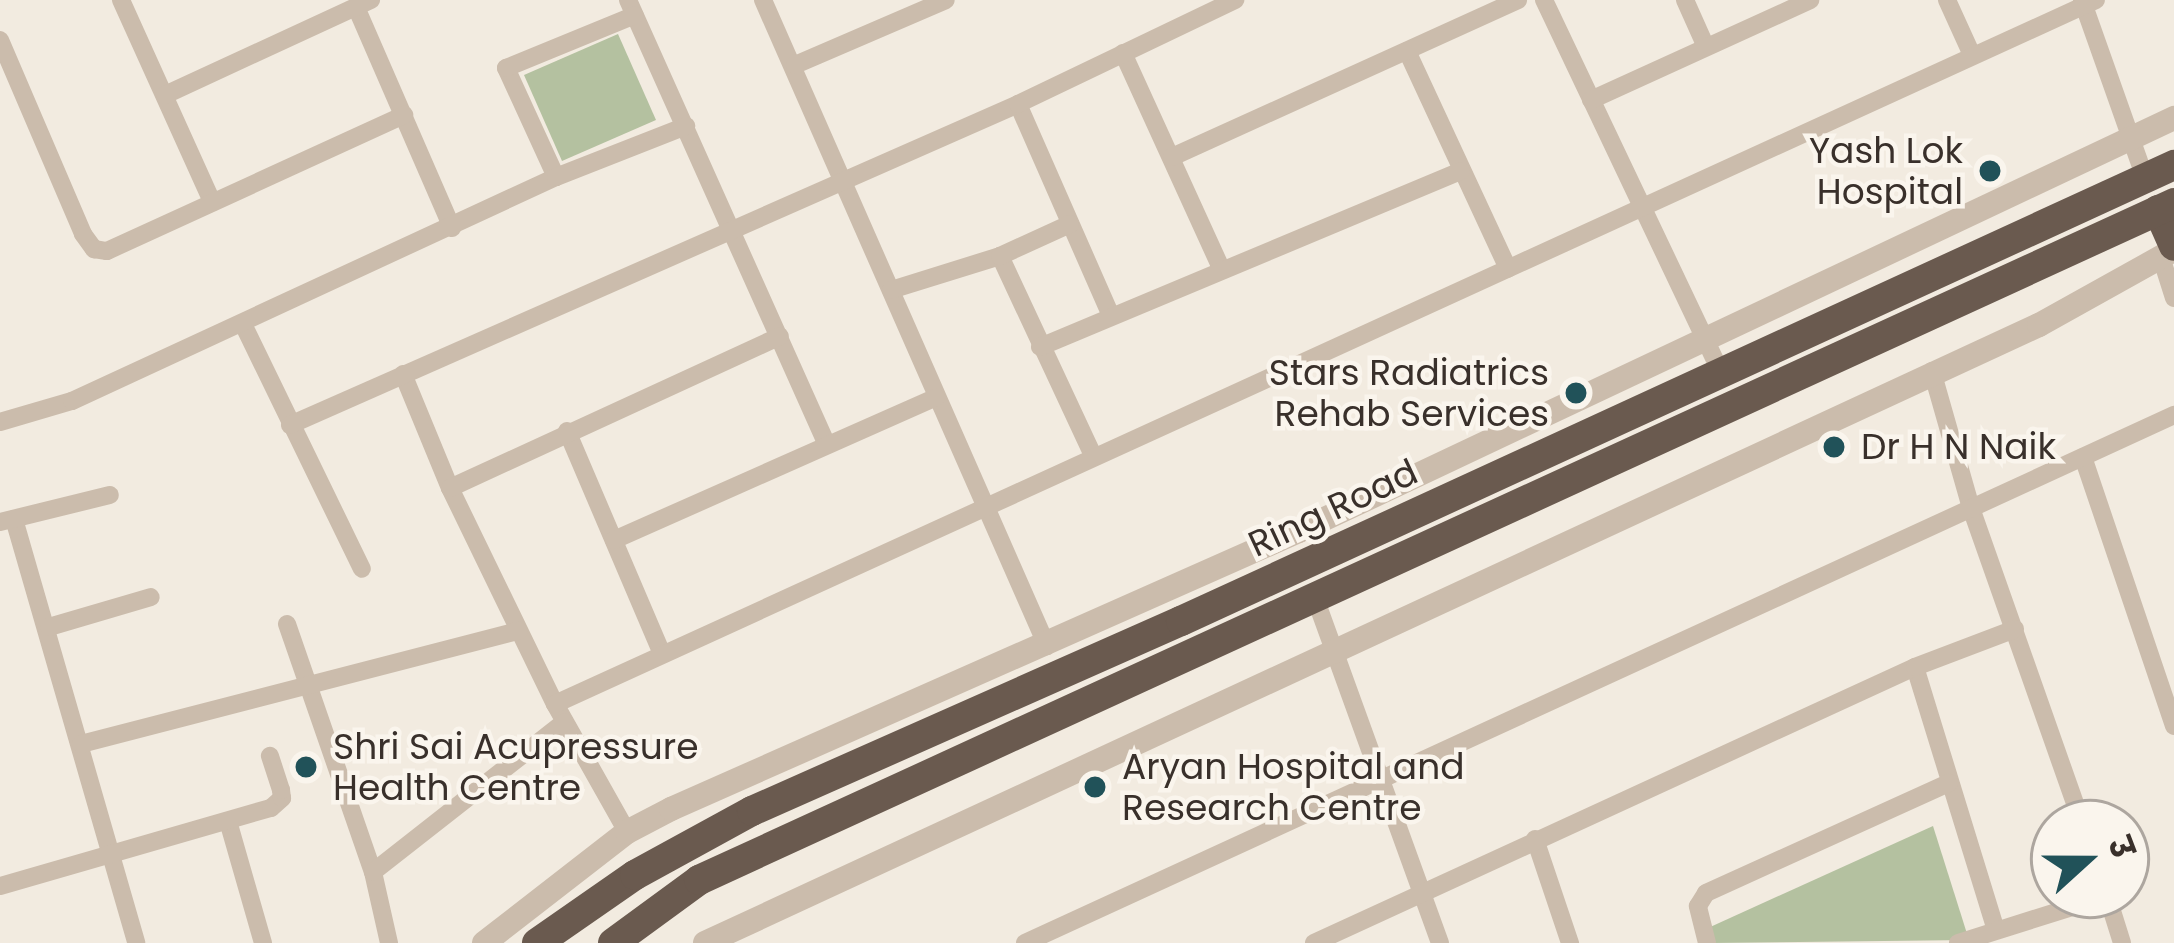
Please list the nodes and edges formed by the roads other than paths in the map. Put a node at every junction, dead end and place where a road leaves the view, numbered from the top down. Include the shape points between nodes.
1 (121, 0) edge
2 (763, 0) edge
3 (946, 0) edge
4 (1235, 0) edge
5 (1517, 0) edge
6 (1544, 0) edge
7 (1685, 0) edge
8 (1810, 0) edge
9 (1947, 0) edge
10 (2087, 2) edge
11 (363, 3) edge
12 (632, 8) edge
13 (897, 9) edge
14 (0, 40) edge
15 (1706, 47) junction
16 (1407, 51) junction
17 (1123, 52) junction
18 (1971, 53) junction
19 (795, 65) junction
20 (164, 95) junction
21 (1591, 100) junction
22 (1018, 104) junction
23 (404, 115) junction
24 (2174, 118) edge
25 (686, 126) junction
26 (2131, 136) junction
27 (1172, 157) junction
28 (2174, 165) edge
29 (1462, 171) junction
30 (556, 177) junction
31 (2145, 178) junction
32 (839, 180) junction
33 (212, 202) junction
34 (2166, 207) edge
35 (1643, 208) junction
36 (1070, 224) junction
37 (452, 228) junction
38 (733, 232) junction
39 (2170, 251) edge
40 (1000, 256) junction
41 (1221, 268) junction
42 (1508, 269) junction
43 (891, 290) junction
44 (2174, 298) edge
45 (1110, 314) junction
46 (243, 324) junction
47 (780, 336) junction
48 (1706, 338) junction
49 (1040, 347) junction
50 (1932, 371) junction
51 (1721, 372) junction
52 (404, 374) junction
53 (936, 397) junction
54 (2174, 416) edge
55 (1, 417) edge
56 (290, 425) junction
57 (567, 430) junction
58 (826, 443) junction
59 (1093, 455) junction
60 (2083, 457) junction
61 (450, 488) junction
62 (110, 495) dead end
63 (982, 507) junction
64 (1971, 508) junction
65 (7, 520) edge
66 (1299, 531) junction
67 (614, 540) junction
68 (1315, 560) junction
69 (362, 569) dead end
70 (1314, 595) junction
71 (151, 597) dead end
72 (286, 624) dead end
73 (49, 627) junction
74 (2015, 629) junction
75 (519, 631) junction
76 (1047, 646) junction
77 (1337, 653) junction
78 (662, 654) junction
79 (1916, 668) junction
80 (310, 683) junction
81 (559, 713) junction
82 (2174, 726) edge
83 (82, 744) junction
84 (270, 756) dead end
85 (1381, 778) junction
86 (1949, 783) junction
87 (2074, 799) edge
88 (228, 821) junction
89 (627, 832) junction
90 (1535, 839) junction
91 (112, 856) junction
92 (374, 872) junction
93 (0, 884) edge
94 (1424, 892) junction
95 (2031, 919) edge
96 (1996, 930) junction
97 (136, 943) edge
98 (263, 943) edge
99 (389, 943) edge
100 (484, 943) edge
101 (537, 943) edge
102 (613, 943) edge
103 (705, 943) edge
104 (1024, 943) edge
105 (1314, 943) edge
106 (1440, 943) edge
107 (1570, 943) edge
108 (1707, 943) edge
109 (1958, 943) edge

1 - 20 street
2 - 19 street
3 - 13 street
4 - 17 street
5 - 16 street
6 - 21 street
7 - 15 street
8 - 15 street
9 - 18 street
10 - 18 street
10 - 26 street
11 - 20 street
11 - 23 street
12 - 25 street
12 - 30 street via 506,68
13 - 19 street
14 - 33 street via 94,249 107,251
15 - 21 street
16 - 27 street
16 - 29 street
17 - 22 street
17 - 27 street
18 - 35 street
19 - 32 street
20 - 33 street
21 - 35 street
22 - 32 street
22 - 36 street
23 - 33 street
23 - 37 street
24 - 26 street
25 - 30 street
25 - 38 street
26 - 31 street
26 - 48 street
27 - 41 street
28 - 31 highway, Ring Road
29 - 41 street
29 - 42 street
30 - 37 street
31 - 51 highway, Ring Road
32 - 38 street
32 - 43 street
34 - 39 highway
34 - 70 highway, Ring Road
35 - 42 street
35 - 48 street
36 - 40 street
36 - 45 street
37 - 46 street
38 - 47 street
38 - 52 street
39 - 44 street
39 - 50 street via 2039,325
40 - 43 street
40 - 49 street
41 - 45 street
42 - 59 street
43 - 53 street
45 - 49 street
46 - 55 street via 73,401
46 - 56 street
47 - 57 street
47 - 58 street
48 - 51 street
48 - 66 street
49 - 59 street
50 - 64 street
50 - 77 street
51 - 68 highway, Ring Road
52 - 56 street
52 - 61 street
53 - 58 street
53 - 63 street
54 - 60 street
56 - 69 street
57 - 61 street
57 - 67 street
58 - 67 street
59 - 63 street
60 - 64 street
60 - 82 street
61 - 75 street
62 - 65 street
63 - 76 street
63 - 78 street
64 - 74 street
64 - 85 street
65 - 73 street
66 - 68 highway
66 - 76 street
67 - 78 street
68 - 101 highway, Ring Road via 752,811 635,875
70 - 77 street
70 - 102 highway, Ring Road via 699,880
71 - 73 street
72 - 80 street
73 - 83 street
74 - 79 street
74 - 87 street
75 - 80 street
75 - 81 street
76 - 89 street
77 - 85 street
77 - 103 street
78 - 81 street
79 - 86 street
79 - 90 street
80 - 83 street
80 - 92 street
81 - 89 street
81 - 92 street
83 - 91 street
84 - 88 street via 281,798
85 - 94 street
85 - 104 street
86 - 96 street
86 - 108 street via 1706,893 1698,906
88 - 91 street
88 - 98 street
89 - 100 street
90 - 94 street
90 - 107 street
91 - 93 street
91 - 97 street
92 - 99 street
94 - 105 street
94 - 106 street
95 - 96 street
96 - 109 street

